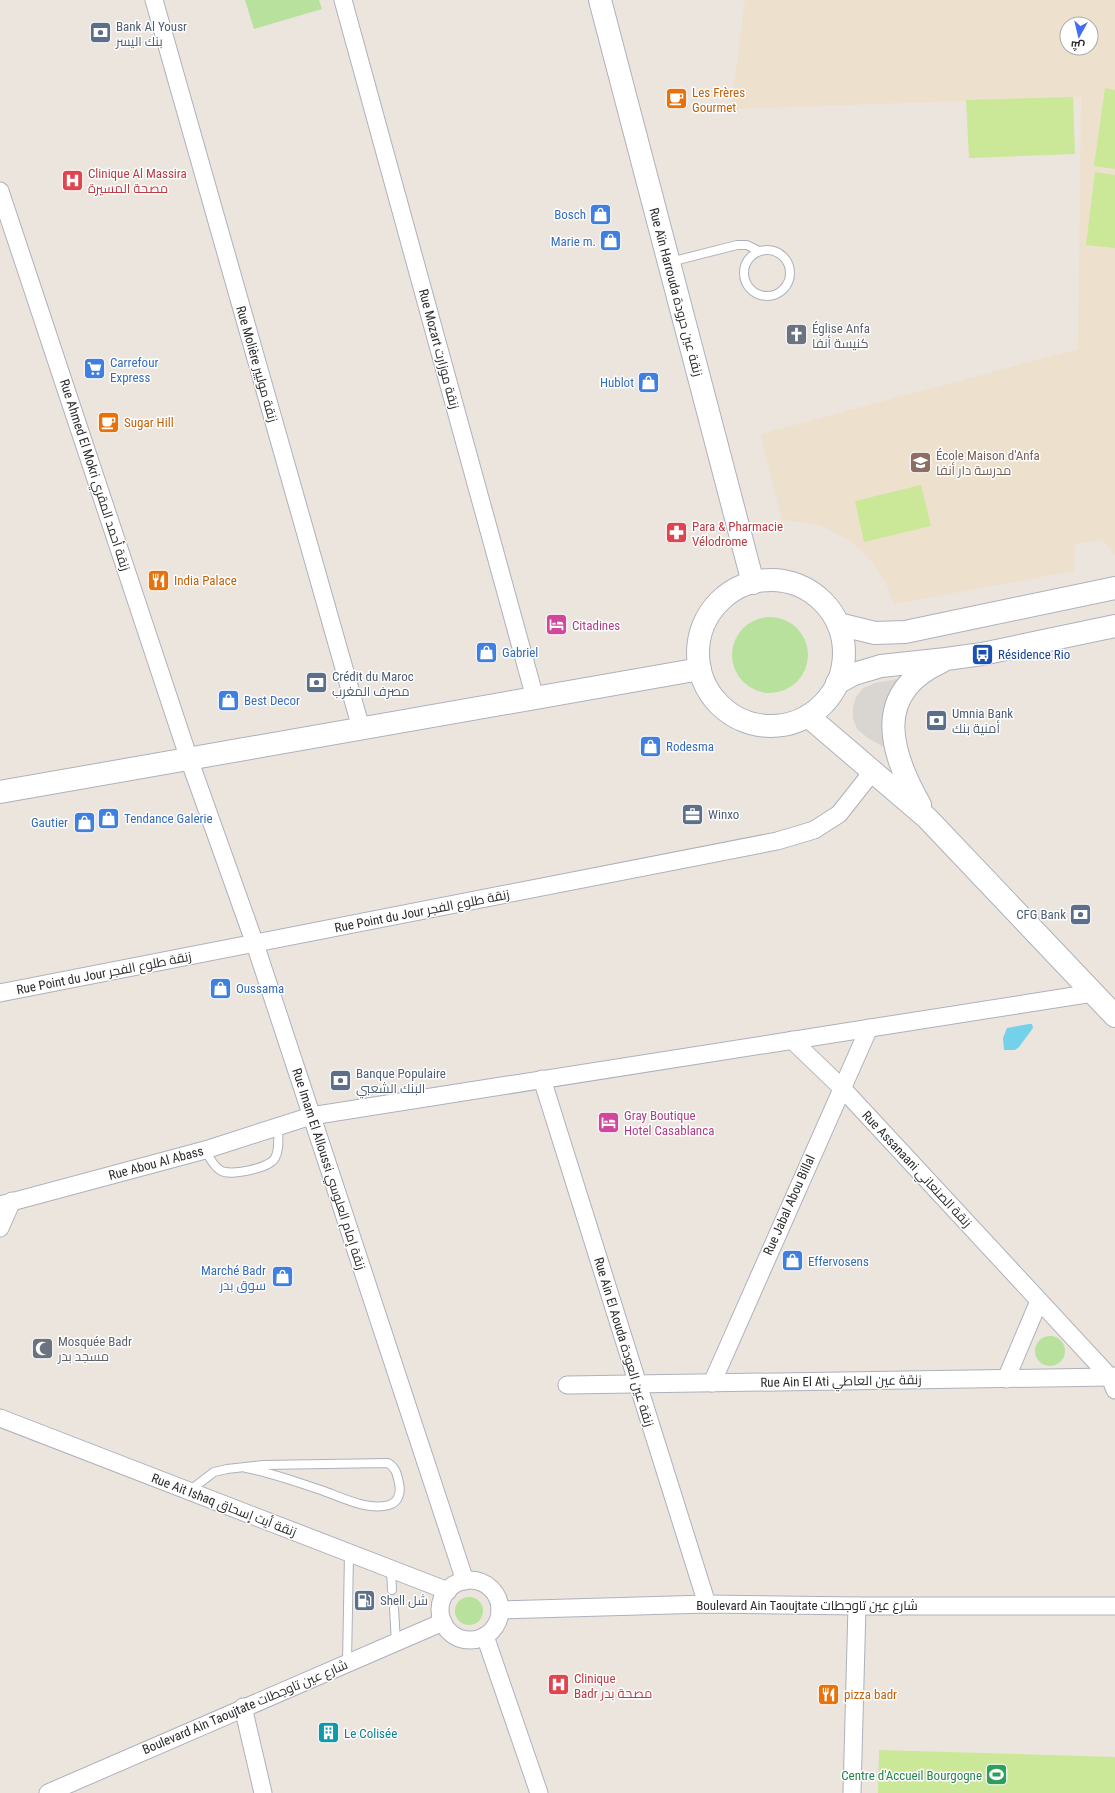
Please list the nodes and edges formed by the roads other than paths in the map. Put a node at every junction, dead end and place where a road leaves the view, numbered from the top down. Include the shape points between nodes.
1 (154, 0) edge
2 (343, 0) edge
3 (600, 0) edge
4 (0, 191) edge
5 (759, 251) junction
6 (669, 263) junction
7 (753, 583) junction
8 (1115, 588) edge
9 (838, 624) junction
10 (1115, 626) edge
11 (946, 660) junction
12 (700, 669) junction
13 (838, 683) junction
14 (535, 698) junction
15 (808, 716) junction
16 (361, 728) junction
17 (189, 759) junction
18 (873, 771) junction
19 (1, 787) edge
20 (927, 818) junction
21 (255, 944) junction
22 (0, 993) edge
23 (1093, 993) junction
24 (1115, 1016) edge
25 (869, 1028) junction
26 (792, 1040) junction
27 (542, 1080) junction
28 (842, 1088) junction
29 (311, 1116) junction
30 (278, 1127) junction
31 (205, 1150) junction
32 (6, 1203) edge
33 (0, 1228) edge
34 (1039, 1301) junction
35 (1006, 1379) junction
36 (1113, 1381) edge
37 (712, 1383) junction
38 (637, 1384) junction
39 (567, 1385) dead end
40 (0, 1418) edge
41 (246, 1468) junction
42 (190, 1491) junction
43 (349, 1554) junction
44 (391, 1569) junction
45 (465, 1581) junction
46 (392, 1590) dead end
47 (448, 1591) junction
48 (707, 1604) junction
49 (857, 1606) junction
50 (1115, 1606) edge
51 (394, 1609) dead end
52 (500, 1610) junction
53 (443, 1622) junction
54 (485, 1636) junction
55 (396, 1642) junction
56 (348, 1663) junction
57 (244, 1707) junction
58 (48, 1793) edge
59 (263, 1793) edge
60 (538, 1793) edge
61 (852, 1793) edge

1 - 16 street, Rue Molière زنقة موليير
2 - 14 street, Rue Mozart زنقة موزارت
3 - 6 main road, Rue Aïn Harrouda زنقة عين حرودة
4 - 17 street, Rue Ahmed El Mokri زنقة أحمد المقري
5 - 5 lane via 773,251 785,259 788,266 790,272 786,286 774,295 758,294 746,284 744,268 752,255
5 - 6 lane via 747,245 737,245
6 - 7 main road, Rue Aïn Harrouda زنقة عين حرودة
7 - 9 main road via 778,581 803,588 824,603
7 - 12 main road via 726,596 710,613 700,641
8 - 9 main road via 905,632 875,633
9 - 13 main road via 844,655
10 - 11 main road
11 - 13 main road via 882,666 854,674
11 - 20 main road via 924,671 905,688 894,716 894,746 907,780
12 - 14 main road
12 - 15 main road via 713,697 738,718 757,724 777,726 796,722
13 - 15 main road via 823,704
14 - 16 main road
15 - 18 main road
16 - 17 main road
17 - 19 main road
17 - 21 street, Rue Imam El Alloussi زنقة إمام العلوسي
18 - 20 main road
18 - 21 street, Rue Point du Jour زنقة طلوع الفجر via 839,814 814,830 777,841
20 - 23 main road
21 - 22 street, Rue Point du Jour زنقة طلوع الفجر
21 - 29 street, Rue Imam El Alloussi زنقة إمام العلوسي
23 - 24 main road
23 - 25 street, Rue Abou Al Abass
25 - 26 street, Rue Abou Al Abass
25 - 28 street, Rue Jabal Abou Billal
26 - 27 street, Rue Abou Al Abass
26 - 28 street, Rue Assanaani زنقة الصنعاني
27 - 29 street, Rue Abou Al Abass
27 - 38 street, Rue Ain El Aouda زنقة عين العودة
28 - 34 street, Rue Assanaani زنقة الصنعاني
28 - 37 street, Rue Jabal Abou Billal
29 - 30 street, Rue Abou Al Abass
29 - 45 street, Rue Imam El Alloussi زنقة إمام العلوسي
30 - 31 street, Rue Abou Al Abass
30 - 31 lane via 278,1148 275,1159 268,1164 238,1173 228,1173 220,1170
31 - 32 street, Rue Abou Al Abass
32 - 33 street
34 - 35 street
34 - 36 street, Rue Assanaani زنقة الصنعاني
35 - 36 street, Rue Ain El Ati زنقة عين العاطي
35 - 37 street, Rue Ain El Ati زنقة عين العاطي
37 - 38 street, Rue Ain El Ati زنقة عين العاطي
38 - 39 street, Rue Ain El Ati زنقة عين العاطي
38 - 48 street, Rue Ain El Aouda زنقة عين العودة
40 - 42 street, Rue Ait Ishaq زنقة أيت إسحاق
41 - 41 lane via 263,1465 388,1463 396,1471 400,1495 390,1505 371,1506 264,1471
41 - 42 lane via 214,1472
42 - 43 street, Rue Ait Ishaq زنقة أيت إسحاق
43 - 44 street, Rue Ait Ishaq زنقة أيت إسحاق
43 - 56 lane
44 - 46 lane
44 - 47 street, Rue Ait Ishaq زنقة أيت إسحاق
45 - 47 street
45 - 52 street via 475,1581 489,1588 498,1600
47 - 53 street via 441,1604
48 - 49 street, Boulevard Ain Taoujtate شارع عين تاوجطات
48 - 52 street, Boulevard Ain Taoujtate شارع عين تاوجطات
49 - 50 street, Boulevard Ain Taoujtate شارع عين تاوجطات
49 - 61 street
51 - 55 lane
52 - 54 street via 496,1625
53 - 54 street via 450,1632 462,1639 476,1640
53 - 55 street, Boulevard Ain Taoujtate شارع عين تاوجطات
54 - 60 street
55 - 56 street, Boulevard Ain Taoujtate شارع عين تاوجطات
56 - 57 street, Boulevard Ain Taoujtate شارع عين تاوجطات
57 - 58 street, Boulevard Ain Taoujtate شارع عين تاوجطات
57 - 59 street

